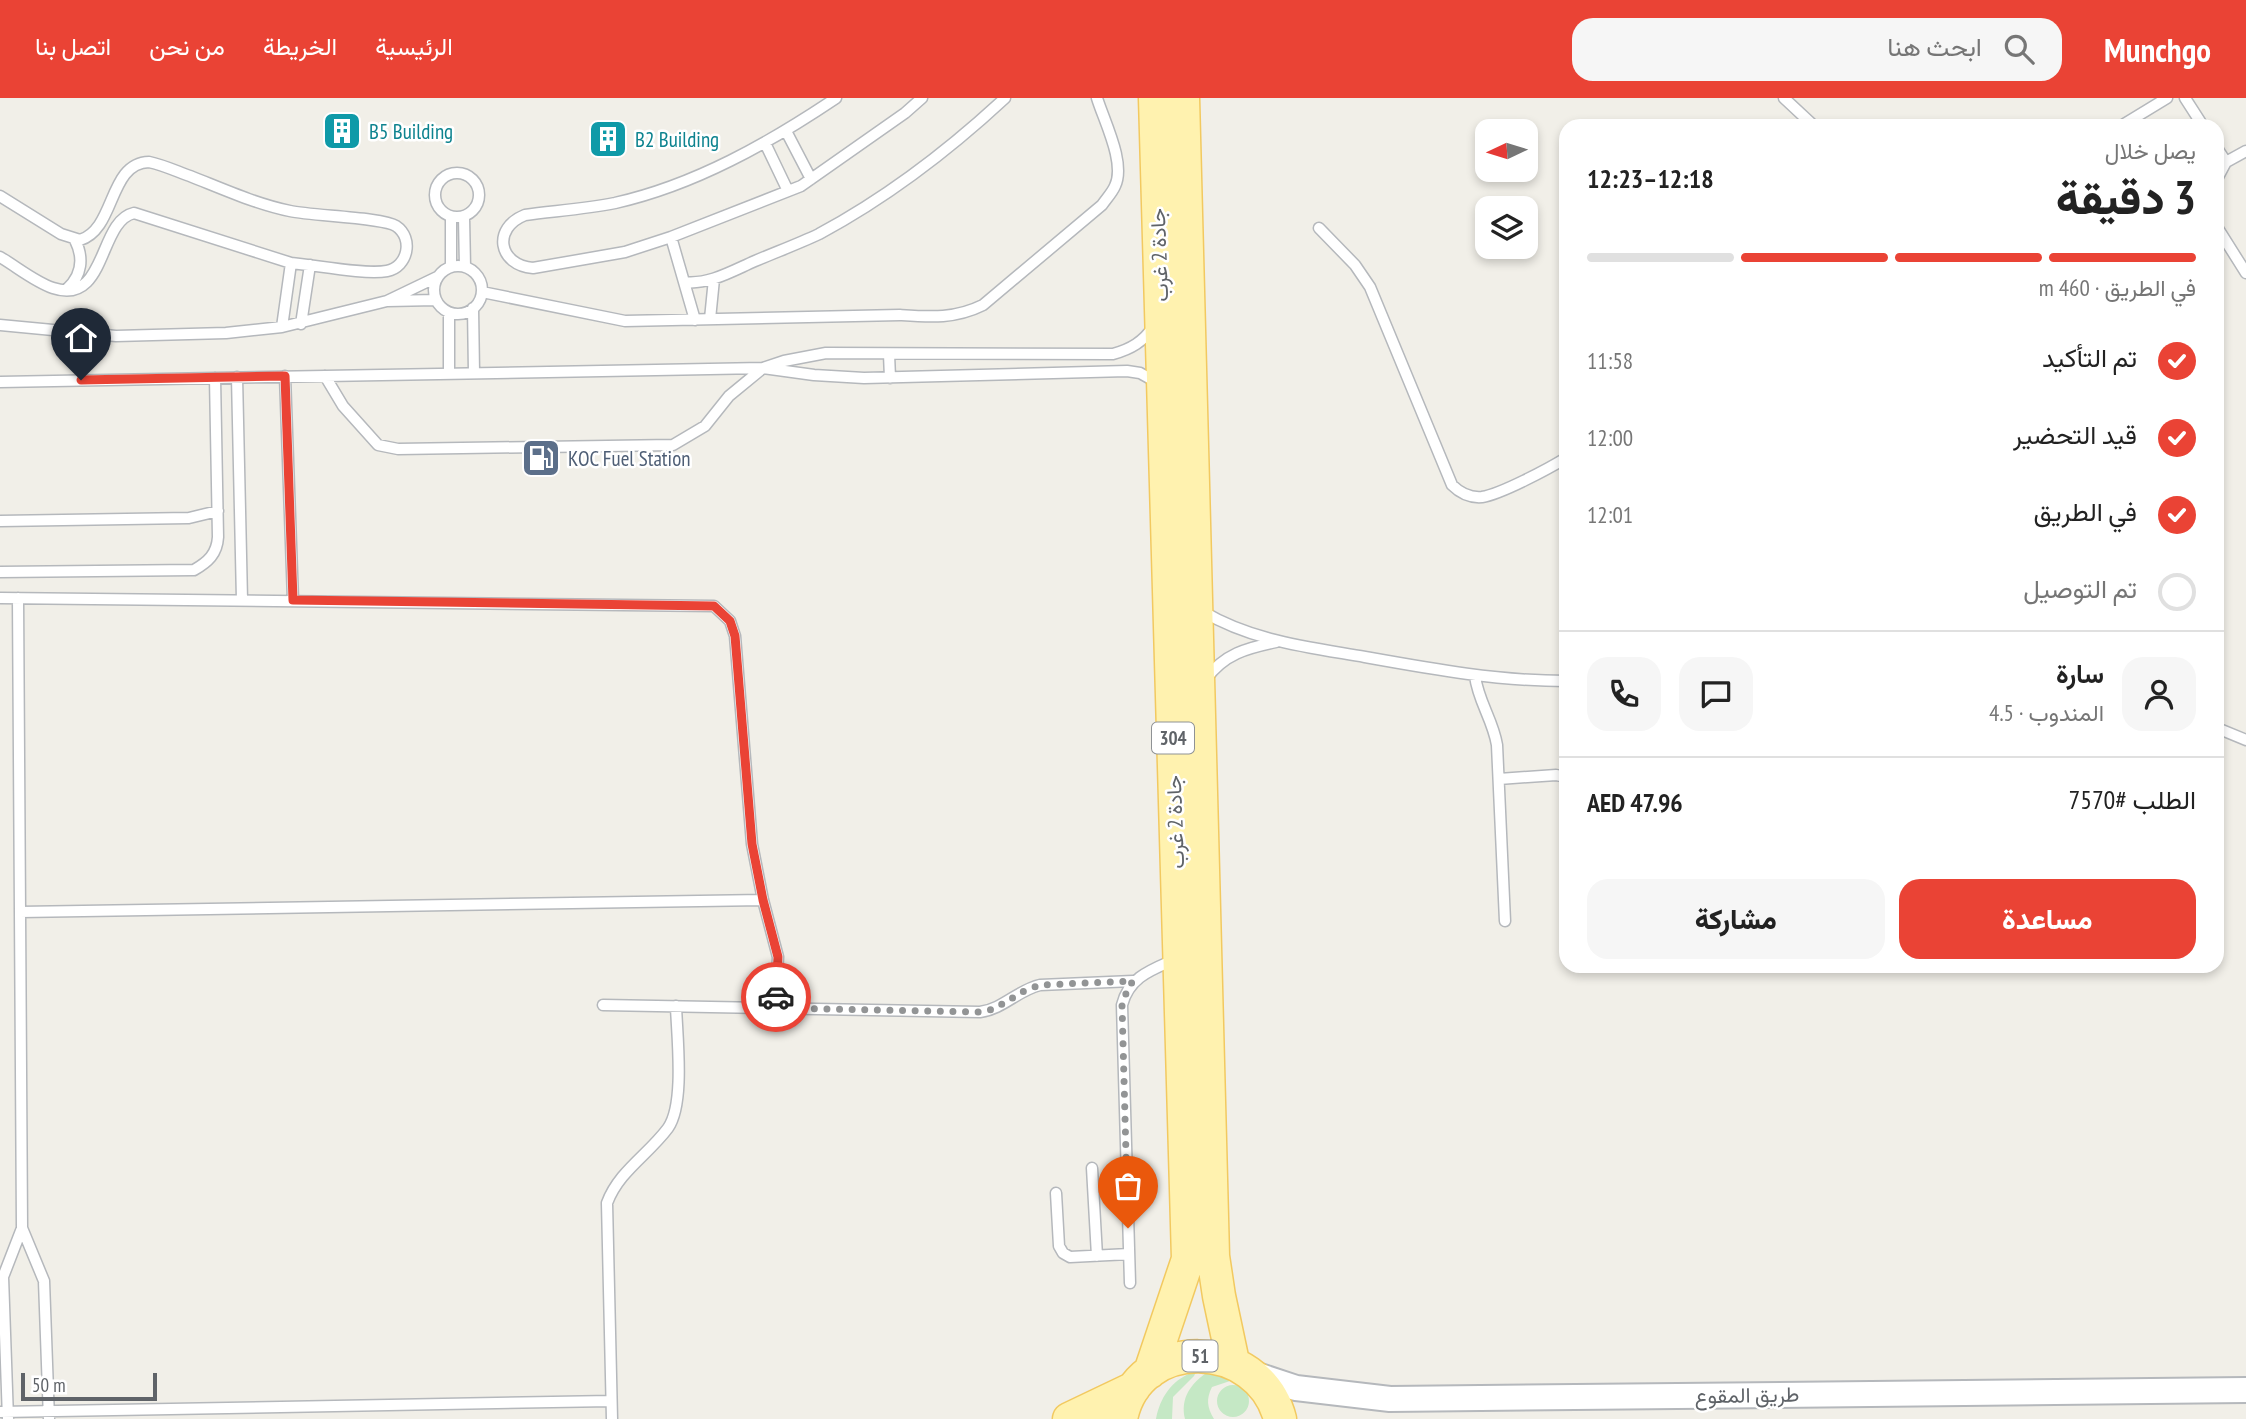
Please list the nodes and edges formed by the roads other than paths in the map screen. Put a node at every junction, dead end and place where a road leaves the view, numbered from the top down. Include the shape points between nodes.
1 (836, 98) edge
2 (922, 98) edge
3 (1005, 98) edge
4 (1097, 98) edge
5 (1155, 98) edge
6 (1183, 98) edge
7 (1784, 98) edge
8 (2167, 98) edge
9 (2185, 98) edge
10 (1806, 119) edge
11 (2132, 119) edge
12 (2198, 119) edge
13 (786, 131) junction
14 (765, 143) junction
15 (2246, 151) edge
16 (2224, 159) edge
17 (2226, 162) junction
18 (2224, 166) edge
19 (811, 179) junction
20 (118, 190) junction
21 (788, 191) junction
22 (0, 196) edge
23 (129, 214) junction
24 (464, 216) junction
25 (451, 217) junction
26 (1319, 228) dead end
27 (671, 237) junction
28 (2224, 238) edge
29 (75, 240) junction
30 (0, 257) edge
31 (291, 262) junction
32 (310, 265) junction
33 (451, 266) junction
34 (466, 267) junction
35 (2246, 273) edge
36 (437, 277) junction
37 (714, 279) junction
38 (684, 282) junction
39 (67, 290) junction
40 (482, 292) junction
41 (436, 300) junction
42 (387, 301) junction
43 (474, 308) junction
44 (1161, 311) junction
45 (449, 313) junction
46 (710, 319) junction
47 (695, 320) junction
48 (301, 324) junction
49 (0, 325) edge
50 (282, 327) junction
51 (889, 354) junction
52 (1114, 354) junction
53 (763, 368) junction
54 (1114, 370) junction
55 (449, 373) junction
56 (474, 373) junction
57 (285, 376) junction
58 (325, 376) junction
59 (237, 377) junction
60 (215, 378) junction
61 (890, 378) junction
62 (0, 382) edge
63 (1163, 387) junction
64 (1559, 463) edge
65 (218, 511) junction
66 (0, 521) edge
67 (0, 572) edge
68 (0, 598) edge
69 (18, 598) junction
70 (242, 600) junction
71 (293, 600) junction
72 (1197, 608) junction
73 (1277, 642) junction
74 (1475, 676) junction
75 (1559, 681) edge
76 (1199, 695) junction
77 (2224, 731) edge
78 (2246, 740) edge
79 (1559, 775) edge
80 (1499, 779) junction
81 (763, 900) junction
82 (20, 912) junction
83 (1505, 921) dead end
84 (1179, 957) junction
85 (1133, 981) junction
86 (603, 1004) dead end
87 (676, 1006) junction
88 (775, 1008) junction
89 (1092, 1168) dead end
90 (1056, 1193) dead end
91 (22, 1228) junction
92 (1129, 1254) junction
93 (1097, 1256) junction
94 (1130, 1283) dead end
95 (1242, 1368) junction
96 (1142, 1380) junction
97 (2246, 1390) edge
98 (611, 1401) junction
99 (5, 1415) edge
100 (48, 1415) edge
101 (611, 1419) edge
102 (1069, 1419) edge
103 (1121, 1419) edge
104 (1280, 1419) edge

1 - 13 lane
2 - 19 lane
3 - 37 lane via 931,160 856,212
4 - 46 lane via 1116,155 1115,185 1101,205 983,305 968,313 939,317
5 - 44 main road, جادة 2 غرب / 304
6 - 72 main road, جادة 2 غرب / 304
7 - 10 lane
8 - 11 lane
9 - 12 lane
13 - 14 lane
13 - 19 lane
14 - 21 lane
14 - 27 lane via 676,184 615,202 525,215 508,226 503,246 514,263 533,268 625,252
15 - 17 lane
16 - 17 lane
17 - 18 lane
19 - 21 lane
20 - 23 lane
20 - 29 lane via 95,232
20 - 32 lane via 127,171 149,162 274,208 388,223 405,238 406,253 392,270
21 - 27 lane
22 - 29 lane
23 - 31 lane
23 - 39 lane via 118,222 90,278
24 - 25 lane
24 - 25 lane via 477,206 479,190 470,177 455,173 439,181 435,190 438,207
24 - 34 lane
25 - 33 lane
26 - 64 lane via 1370,287 1452,485 1466,495 1483,497
27 - 38 lane
28 - 35 lane
29 - 39 lane via 81,267
30 - 39 lane via 48,286
31 - 32 lane
31 - 50 lane
32 - 48 lane
33 - 34 lane
33 - 36 lane
34 - 40 lane via 478,276
36 - 41 lane
36 - 42 lane
37 - 38 lane
37 - 46 lane
38 - 47 lane
40 - 43 lane
40 - 47 lane via 625,321
41 - 42 lane
41 - 45 lane
42 - 48 lane
43 - 45 lane via 462,314
43 - 56 lane
44 - 52 lane via 1138,344
44 - 63 main road, جادة 2 غرب / 304
45 - 55 lane
46 - 47 lane
48 - 50 lane
49 - 50 lane via 116,335
51 - 52 lane
51 - 53 lane via 826,353
51 - 61 lane
52 - 54 lane
53 - 56 lane
53 - 58 lane via 729,396 705,426 673,445 596,448 398,449 378,445 343,406
53 - 61 lane
54 - 61 lane
54 - 63 lane via 1140,373
55 - 56 lane
55 - 58 lane
57 - 58 lane
57 - 59 lane
57 - 71 lane
59 - 60 lane
59 - 70 lane
60 - 62 lane
60 - 65 lane
63 - 84 main road, جادة 2 غرب / 304
65 - 66 lane via 189,518
65 - 67 lane via 218,545 209,562 194,570
68 - 69 lane
69 - 70 lane
69 - 82 lane
70 - 71 lane
71 - 81 lane via 714,606 730,621 735,636 752,844
72 - 73 lane via 1222,623
72 - 76 main road, جادة 2 غرب / 304
73 - 74 lane
73 - 76 lane via 1225,658
74 - 75 lane
74 - 80 lane via 1480,702 1495,733
76 - 95 main road, جادة 2 غرب / 304 via 1213,1256 1219,1296
77 - 78 lane
79 - 80 lane
80 - 83 lane
81 - 82 lane
81 - 88 lane via 778,957
82 - 91 lane
84 - 85 lane
84 - 96 main road, جادة 2 غرب / 304 via 1188,1259
85 - 88 lane via 1040,985 980,1012
85 - 92 lane via 1121,1014
86 - 87 lane
87 - 88 lane
87 - 98 lane via 678,1097 674,1118 620,1178 607,1203
89 - 93 lane
90 - 93 lane via 1060,1250 1070,1257
91 - 99 lane via 3,1277
91 - 100 lane via 44,1281
92 - 93 lane
92 - 94 lane
95 - 96 main road, 51 via 1205,1355 1176,1358
95 - 97 street, طريق المقوع / 51 via 1296,1388 1390,1399
95 - 104 main road via 1269,1392
96 - 102 main road, 51
96 - 103 main road, جادة 2 غرب
98 - 100 lane
98 - 101 lane
99 - 100 lane

